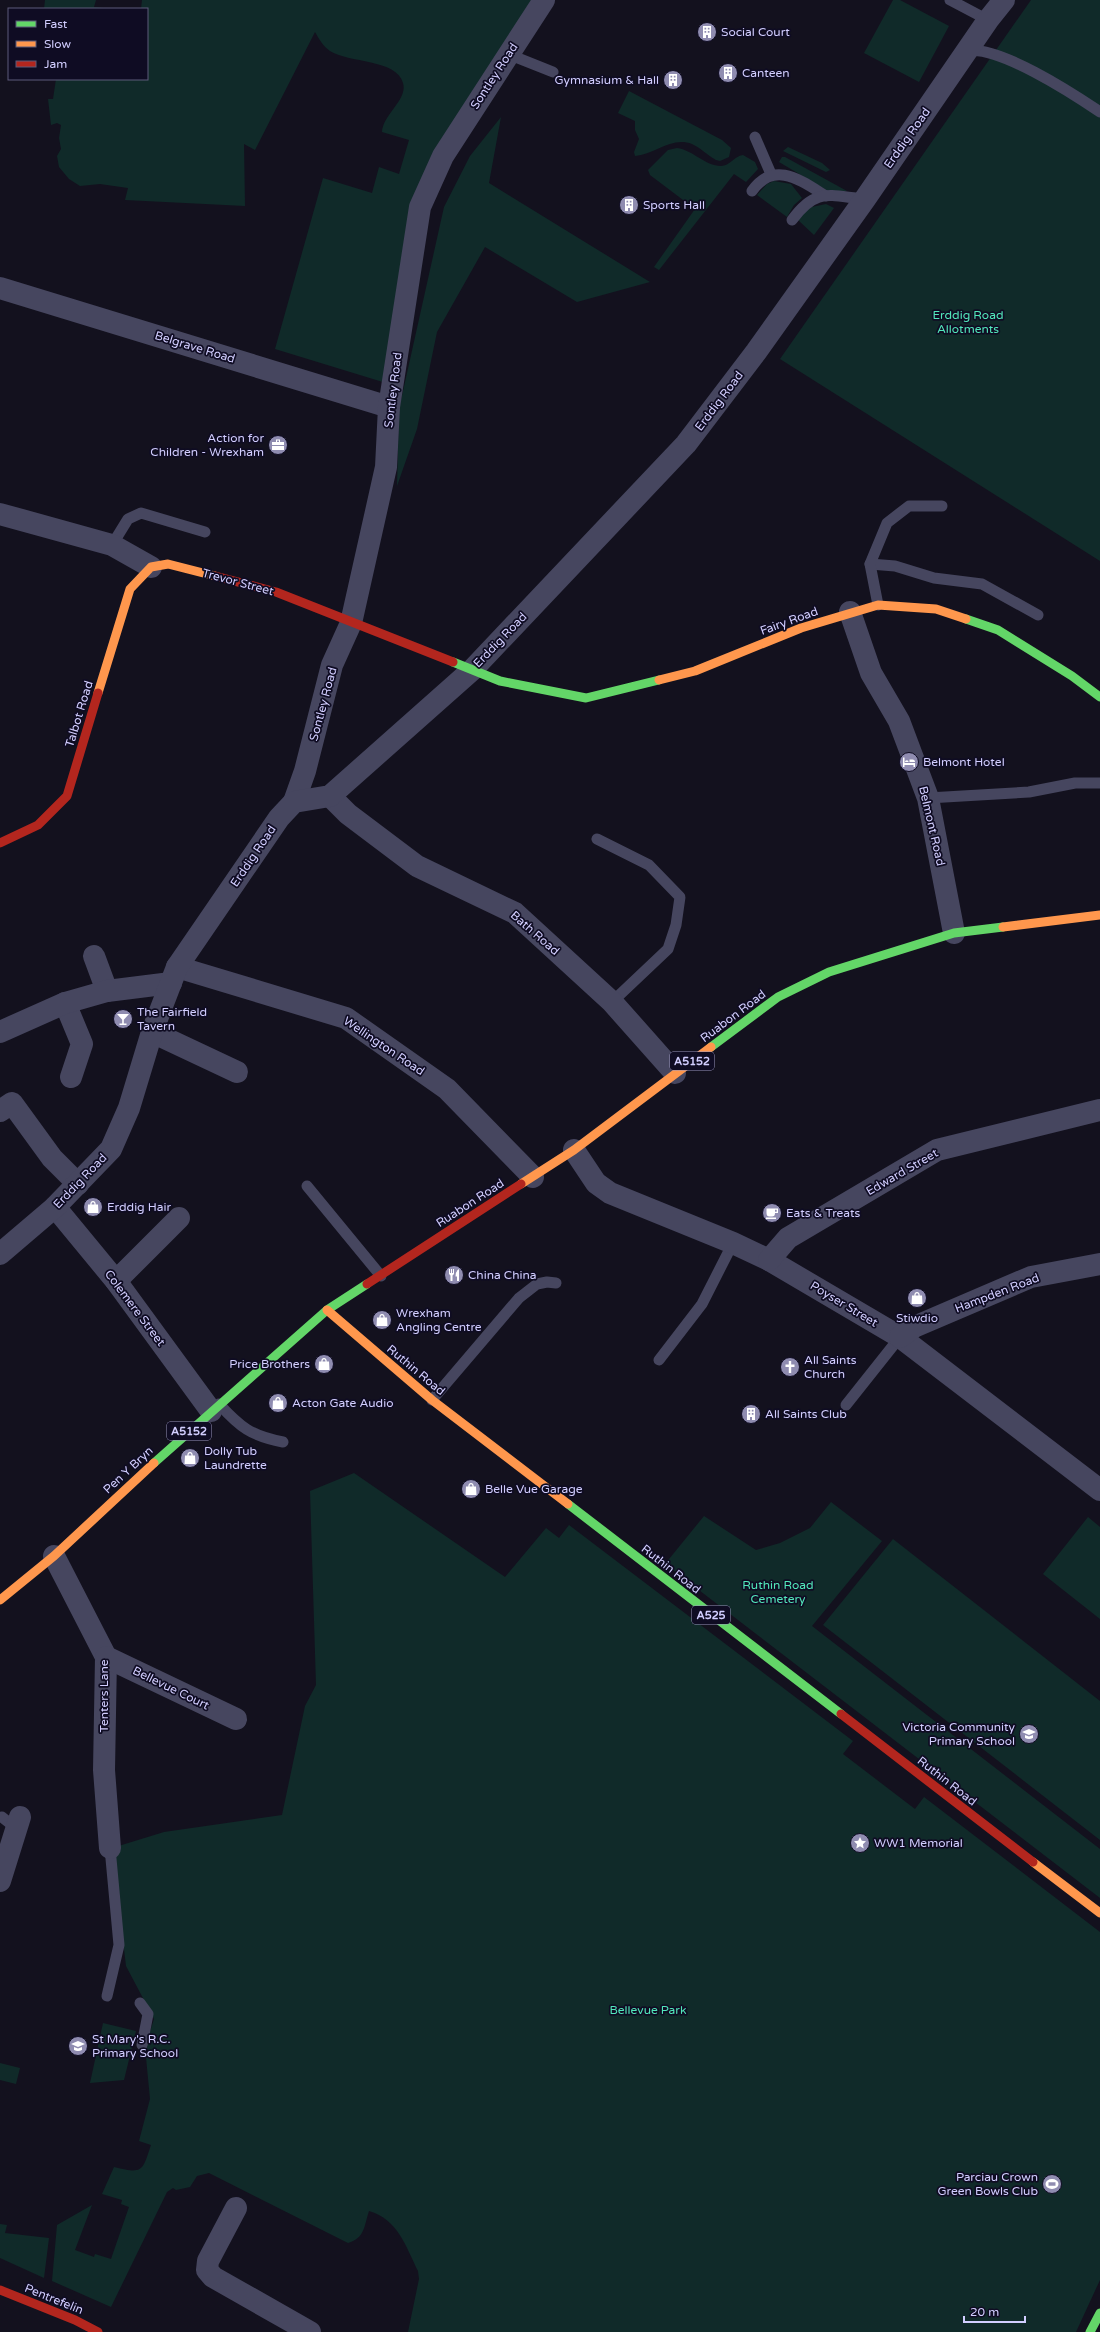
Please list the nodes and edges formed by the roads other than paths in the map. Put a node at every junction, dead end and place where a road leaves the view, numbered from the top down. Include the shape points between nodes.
1 (544, 0) edge
2 (950, 0) edge
3 (1004, 0) edge
4 (988, 20) junction
5 (967, 51) junction
6 (508, 54) junction
7 (553, 72) dead end
8 (1100, 112) edge
9 (755, 137) dead end
10 (771, 174) junction
11 (752, 191) dead end
12 (826, 196) junction
13 (865, 199) junction
14 (792, 220) dead end
15 (0, 288) edge
16 (389, 407) junction
17 (942, 506) dead end
18 (0, 514) edge
19 (205, 532) dead end
20 (112, 545) junction
21 (870, 564) junction
22 (151, 566) junction
23 (878, 605) junction
24 (850, 612) junction
25 (1038, 615) dead end
26 (351, 623) junction
27 (472, 670) junction
28 (1100, 697) edge
29 (1100, 783) edge
30 (330, 796) junction
31 (928, 798) junction
32 (294, 802) junction
33 (596, 839) dead end
34 (0, 843) edge
35 (1100, 915) edge
36 (954, 933) junction
37 (94, 956) dead end
38 (174, 975) junction
39 (107, 991) junction
40 (612, 1002) junction
41 (65, 1003) junction
42 (0, 1032) edge
43 (152, 1032) junction
44 (237, 1072) dead end
45 (675, 1074) junction
46 (71, 1077) dead end
47 (1100, 1110) edge
48 (0, 1111) edge
49 (574, 1150) junction
50 (533, 1177) junction
51 (78, 1184) junction
52 (307, 1186) dead end
53 (55, 1207) junction
54 (179, 1218) dead end
55 (734, 1243) junction
56 (0, 1254) edge
57 (769, 1260) junction
58 (1100, 1264) edge
59 (381, 1276) junction
60 (116, 1281) junction
61 (556, 1283) dead end
62 (327, 1310) junction
63 (900, 1337) junction
64 (659, 1360) dead end
65 (432, 1400) junction
66 (846, 1405) dead end
67 (215, 1408) junction
68 (283, 1442) dead end
69 (1100, 1490) edge
70 (54, 1556) junction
71 (0, 1600) edge
72 (106, 1657) junction
73 (236, 1718) dead end
74 (13, 1821) dead end
75 (110, 1848) joint
76 (0, 1881) edge
77 (1100, 1914) edge
78 (107, 1996) dead end
79 (140, 2004) dead end
80 (142, 2045) dead end
81 (236, 2208) dead end
82 (0, 2290) edge
83 (1100, 2312) edge
84 (98, 2332) edge
85 (310, 2332) edge
86 (1090, 2332) edge

1 - 6 street, Sontley Road
2 - 4 lane
3 - 4 street, Erddig Road
4 - 5 street, Erddig Road
5 - 8 lane via 984,51 1022,67 1073,94
5 - 13 street, Erddig Road
6 - 7 lane
6 - 16 street, Sontley Road via 443,156 420,208
9 - 10 lane
10 - 11 lane via 764,177
10 - 12 lane via 781,174 795,179
12 - 13 lane
12 - 14 lane via 808,201
13 - 27 street, Erddig Road via 756,352 686,444
15 - 16 street, Belgrave Road
16 - 26 street, Sontley Road via 386,467
17 - 21 lane via 909,506 887,524
18 - 20 street
19 - 20 lane via 140,513 128,519
20 - 22 street
21 - 23 lane
21 - 25 lane via 895,566 934,578 982,584
22 - 26 main road, Trevor Street via 168,564 276,592
22 - 34 main road, Talbot Road via 130,589 67,796 38,825
23 - 24 main road, Fairy Road
23 - 28 main road, Fairy Road via 936,609 998,630 1072,676
24 - 27 main road, Fairy Road via 801,628 695,671 586,698 500,681
24 - 31 street, Belmont Road via 871,673 899,721
26 - 27 main road, Trevor Street
26 - 32 street, Sontley Road via 332,665 305,771
27 - 30 street, Erddig Road
29 - 31 lane via 1075,783 1029,792
30 - 32 street
30 - 40 street, Bath Road via 348,814 417,866 515,913
31 - 36 street, Belmont Road
32 - 38 street, Erddig Road via 278,818
33 - 40 lane via 649,865 680,897 676,925 668,949
35 - 36 main road, Ruabon Road / A5152
36 - 45 main road, Ruabon Road / A5152 via 829,972 778,997
37 - 39 street
38 - 39 street
38 - 43 street, Erddig Road
38 - 50 street, Wellington Road via 346,1018 447,1089
39 - 41 street
40 - 45 street, Bath Road
41 - 42 street
41 - 46 street via 82,1044
43 - 44 street
43 - 51 street, Erddig Road via 129,1108 111,1149
45 - 49 main road, Ruabon Road / A5152
47 - 57 street, Edward Street via 937,1150 788,1238
48 - 51 street via 12,1102 52,1158
49 - 50 main road, Ruabon Road / A5152
49 - 55 street, Poyser Street via 596,1183 610,1193
50 - 59 main road, Ruabon Road / A5152
51 - 53 street, Erddig Road
52 - 59 lane
53 - 56 street, Erddig Road
53 - 60 street, Colemere Street
54 - 60 street
55 - 57 street, Poyser Street
55 - 64 lane via 702,1304
57 - 63 street, Poyser Street
58 - 63 street, Hampden Road via 1031,1277 914,1327
59 - 62 main road, Ruabon Road / A5152
60 - 67 street, Colemere Street
61 - 65 lane via 537,1284 518,1298
62 - 65 main road, Ruthin Road / A525
62 - 67 main road, Pen Y Bryn / A5152
63 - 66 lane
63 - 69 street, Poyser Street
65 - 77 main road, Ruthin Road / A525
67 - 68 lane via 253,1435
67 - 70 main road, Pen Y Bryn / A5152
70 - 71 main road, Pen Y Bryn / A5152
70 - 72 street, Tenters Lane
72 - 73 street, Bellevue Court
72 - 75 street, Tenters Lane via 104,1770
74 - 76 street
75 - 78 lane via 119,1945
79 - 80 lane via 148,2014
81 - 85 street via 208,2261 207,2270 213,2277
82 - 84 main road, Pentrefelin
83 - 86 main road

